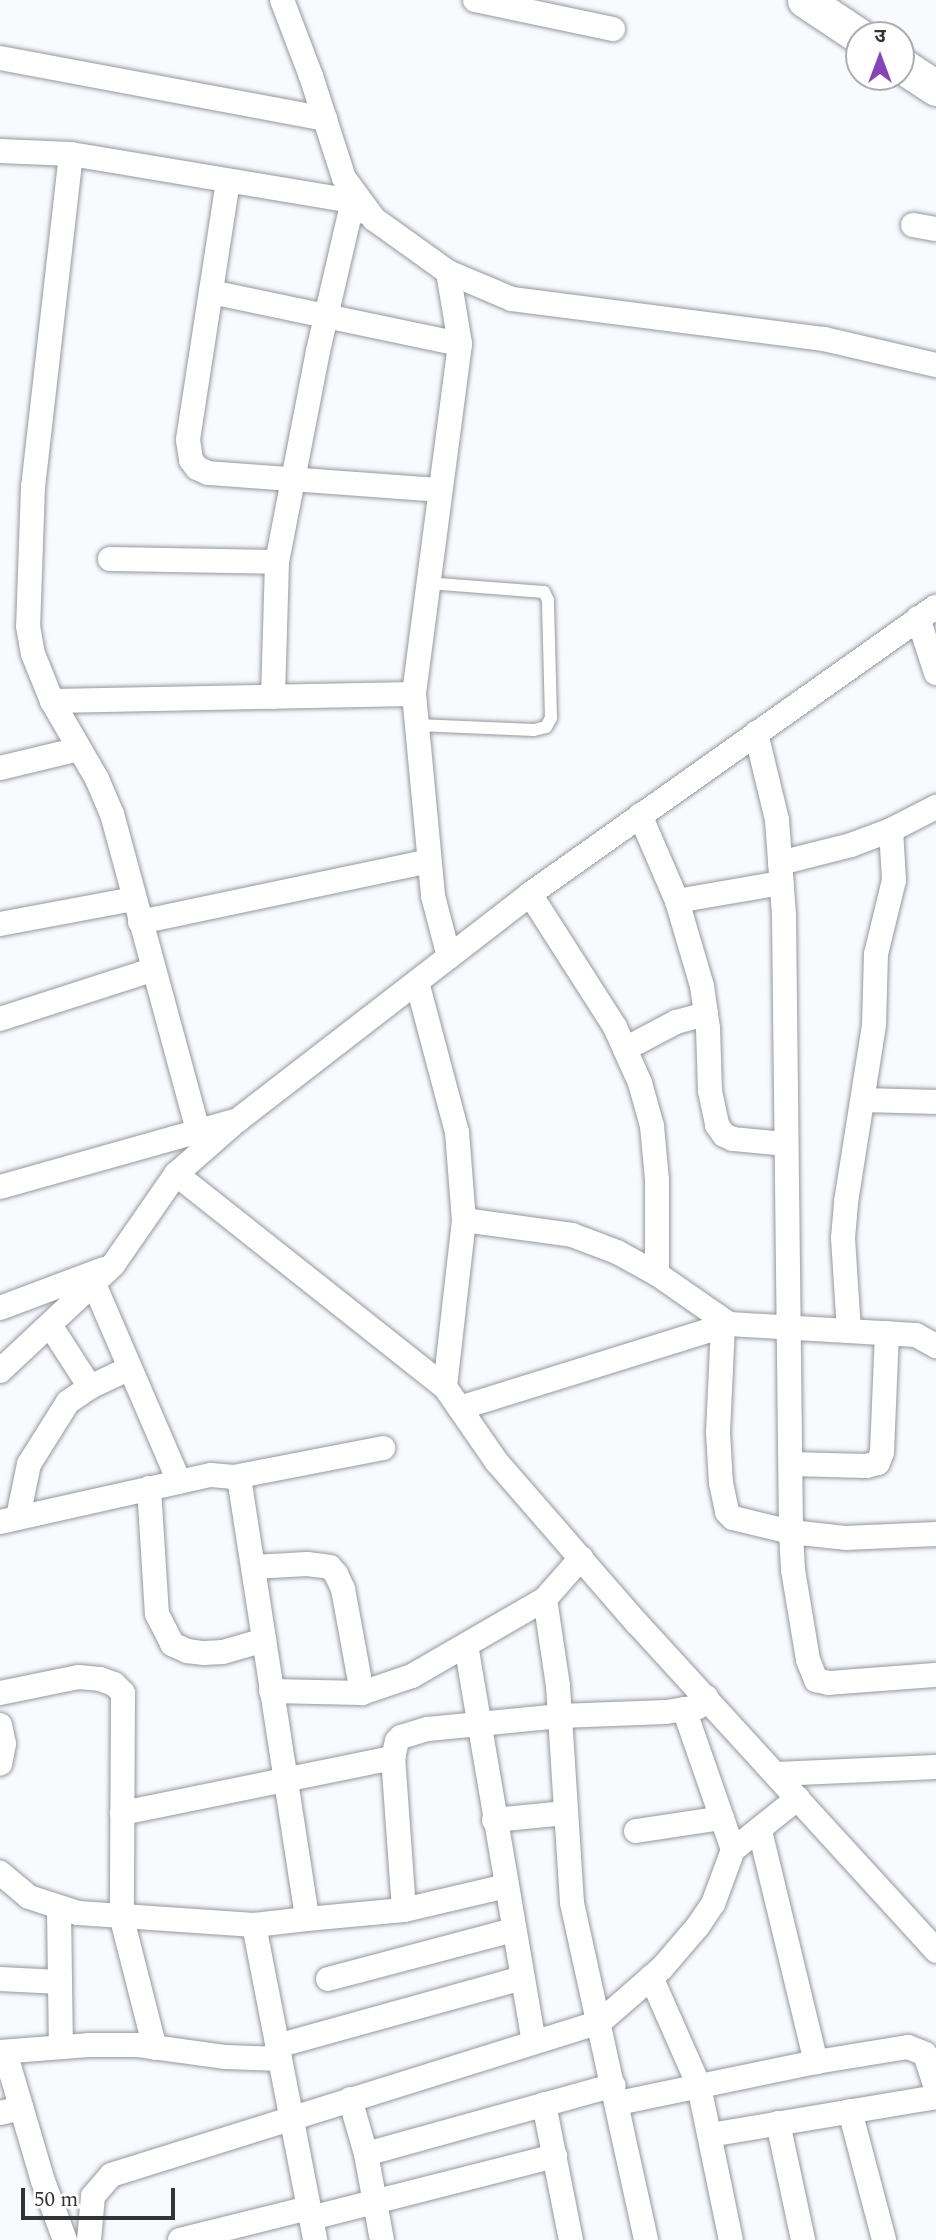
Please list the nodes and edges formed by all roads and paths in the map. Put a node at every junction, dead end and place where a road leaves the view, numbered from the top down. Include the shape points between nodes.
1 (282, 0) edge
2 (475, 0) edge
3 (805, 0) edge
4 (845, 27) edge
5 (613, 29) dead end
6 (0, 58) edge
7 (915, 74) edge
8 (936, 88) edge
9 (325, 119) junction
10 (0, 151) edge
11 (71, 154) junction
12 (228, 181) junction
13 (353, 201) junction
14 (374, 219) junction
15 (448, 272) junction
16 (211, 292) junction
17 (326, 316) junction
18 (460, 344) junction
19 (936, 365) edge
20 (293, 481) junction
21 (439, 490) junction
22 (110, 559) dead end
23 (277, 562) junction
24 (428, 583) junction
25 (927, 612) edge
26 (936, 673) edge
27 (414, 694) junction
28 (274, 697) junction
29 (52, 701) junction
30 (417, 725) junction
31 (756, 733) junction
32 (79, 749) junction
33 (0, 768) edge
34 (936, 807) edge
35 (640, 815) junction
36 (891, 830) junction
37 (429, 861) junction
38 (781, 873) junction
39 (530, 894) junction
40 (677, 901) junction
41 (137, 910) junction
42 (0, 924) edge
43 (449, 957) junction
44 (152, 970) junction
45 (417, 982) junction
46 (706, 1014) junction
47 (0, 1019) edge
48 (625, 1049) junction
49 (863, 1100) junction
50 (936, 1102) edge
51 (238, 1120) junction
52 (198, 1131) junction
53 (786, 1144) junction
54 (176, 1174) junction
55 (0, 1187) edge
56 (464, 1220) junction
57 (113, 1265) junction
58 (657, 1274) junction
59 (94, 1284) junction
60 (0, 1308) edge
61 (50, 1325) junction
62 (726, 1325) junction
63 (791, 1327) junction
64 (849, 1331) junction
65 (887, 1333) junction
66 (936, 1346) edge
67 (130, 1368) junction
68 (0, 1371) edge
69 (90, 1387) junction
70 (445, 1387) junction
71 (460, 1408) junction
72 (383, 1448) dead end
73 (791, 1464) junction
74 (234, 1477) junction
75 (179, 1481) junction
76 (149, 1488) junction
77 (9, 1519) edge
78 (791, 1532) junction
79 (936, 1534) edge
80 (581, 1558) junction
81 (253, 1567) junction
82 (545, 1599) junction
83 (264, 1640) junction
84 (466, 1645) junction
85 (936, 1675) edge
86 (271, 1691) junction
87 (0, 1693) edge
88 (362, 1693) junction
89 (695, 1703) junction
90 (560, 1716) junction
91 (481, 1724) junction
92 (0, 1725) edge
93 (393, 1758) junction
94 (0, 1764) edge
95 (936, 1766) edge
96 (776, 1774) junction
97 (286, 1780) junction
98 (798, 1798) junction
99 (122, 1813) junction
100 (566, 1813) junction
101 (722, 1818) junction
102 (494, 1820) junction
103 (636, 1831) dead end
104 (760, 1831) junction
105 (733, 1850) junction
106 (0, 1873) edge
107 (506, 1886) junction
108 (59, 1909) junction
109 (404, 1910) junction
110 (122, 1919) junction
111 (307, 1919) junction
112 (254, 1925) junction
113 (514, 1930) junction
114 (936, 1951) edge
115 (651, 1977) junction
116 (522, 1978) junction
117 (0, 1979) edge
118 (328, 1979) dead end
119 (60, 1982) junction
120 (600, 2022) junction
121 (534, 2042) junction
122 (61, 2048) junction
123 (155, 2048) junction
124 (3, 2052) edge
125 (279, 2053) junction
126 (816, 2062) junction
127 (699, 2087) junction
128 (936, 2088) edge
129 (616, 2094) junction
130 (936, 2097) edge
131 (351, 2099) junction
132 (544, 2104) junction
133 (10, 2111) edge
134 (850, 2111) junction
135 (291, 2117) junction
136 (778, 2123) junction
137 (710, 2135) junction
138 (366, 2154) junction
139 (555, 2156) junction
140 (375, 2202) junction
141 (311, 2222) edge
142 (218, 2235) edge
143 (65, 2240) edge
144 (89, 2240) edge
145 (180, 2240) edge
146 (382, 2240) edge
147 (571, 2240) edge
148 (646, 2240) edge
149 (731, 2240) edge
150 (803, 2240) edge
151 (884, 2240) edge

1 - 9 street
2 - 5 street
3 - 4 main road
6 - 9 street
7 - 8 main road
9 - 14 street via 344,178
10 - 11 street
11 - 12 street
11 - 29 street via 33,486 28,615 33,654
12 - 13 street
12 - 16 street
13 - 14 street
13 - 17 street
14 - 15 street
15 - 18 street
15 - 19 street via 512,299 824,340
16 - 17 street
16 - 20 street via 188,440 191,460 208,474
17 - 18 street
17 - 20 street
18 - 21 street
20 - 21 street
20 - 23 street
21 - 24 street
22 - 23 street
23 - 28 street
24 - 27 street
24 - 30 lane via 544,592 548,600 551,718 546,727 534,730
25 - 26 street
25 - 31 street
27 - 28 street
27 - 30 street
28 - 29 street
29 - 32 street
30 - 37 street
31 - 35 street
31 - 38 street via 777,820
32 - 33 street
32 - 41 street via 112,814
34 - 36 street
35 - 39 street
35 - 40 street
36 - 38 street
36 - 49 street via 894,880 876,954 874,1025
37 - 41 street
37 - 43 street
38 - 40 street
38 - 53 street
39 - 43 street
39 - 48 street
40 - 46 street
41 - 42 street
41 - 44 street
43 - 45 street
44 - 47 street
44 - 52 street
45 - 51 street
45 - 56 street via 457,1132
46 - 48 street via 676,1022
46 - 53 street via 710,1091 717,1125 733,1139
48 - 58 street via 652,1126
49 - 50 street
49 - 64 street via 846,1202
51 - 52 street
51 - 54 street
52 - 55 street
53 - 63 street
54 - 57 street
54 - 70 street
56 - 58 street via 572,1235
56 - 70 street
57 - 59 street
57 - 60 street
58 - 62 street
59 - 61 street
59 - 67 street
61 - 68 street
61 - 69 street
62 - 63 street
62 - 71 street
62 - 78 street via 718,1433 727,1512 741,1522
63 - 64 street
63 - 73 street
64 - 65 street
65 - 66 street via 916,1335
65 - 73 street via 878,1463
67 - 69 street
67 - 75 street
69 - 77 street via 68,1402 29,1464
70 - 71 street
71 - 80 street via 495,1461
72 - 74 street
73 - 78 street
74 - 75 street via 211,1475
74 - 81 street via 243,1495
75 - 76 street
76 - 77 street
76 - 83 street via 157,1614 172,1644 204,1653
78 - 79 street via 845,1538
78 - 85 street via 808,1660 816,1680 830,1683
80 - 82 street
80 - 89 street
81 - 83 street
81 - 88 street via 330,1567 343,1589
82 - 84 street
82 - 90 street
83 - 86 street
84 - 88 street via 412,1676
84 - 91 street
86 - 88 street
86 - 97 street
87 - 99 street via 78,1677 114,1684 123,1693 125,1709
89 - 90 street via 608,1716
89 - 96 street
89 - 101 street
90 - 91 street
90 - 100 street
91 - 93 street via 412,1732 397,1741
91 - 102 street
92 - 94 street via 4,1744
93 - 97 street
93 - 109 street
95 - 96 street
96 - 98 street
97 - 99 street
97 - 111 street
98 - 104 street
98 - 114 street
99 - 110 street
100 - 102 street
100 - 120 street via 572,1903
101 - 103 street
101 - 105 street
102 - 107 street
104 - 105 street
104 - 126 street
105 - 115 street via 713,1904
106 - 108 street via 29,1897
107 - 109 street
107 - 113 street
108 - 110 street
108 - 119 street
109 - 111 street
110 - 112 street
110 - 123 street
111 - 112 street
112 - 125 street
113 - 116 street
113 - 118 street
115 - 120 street
115 - 127 street
116 - 121 street
116 - 125 street
117 - 119 street
119 - 122 street
120 - 121 street
120 - 129 street
121 - 131 street
122 - 123 street
122 - 124 street
123 - 125 street via 226,2057
124 - 133 street
125 - 135 street
126 - 127 street
126 - 128 street via 915,2049 928,2060
127 - 129 street
127 - 137 street
129 - 132 street
129 - 148 street
130 - 134 street
131 - 135 street
131 - 138 street
132 - 138 street
132 - 139 street
133 - 143 street
134 - 136 street
134 - 151 street
135 - 141 street
135 - 144 street via 111,2175 93,2196
136 - 137 street
136 - 150 street
137 - 149 street
138 - 140 street
139 - 140 street
139 - 147 street
140 - 141 street
140 - 146 street
141 - 142 street
142 - 145 street

